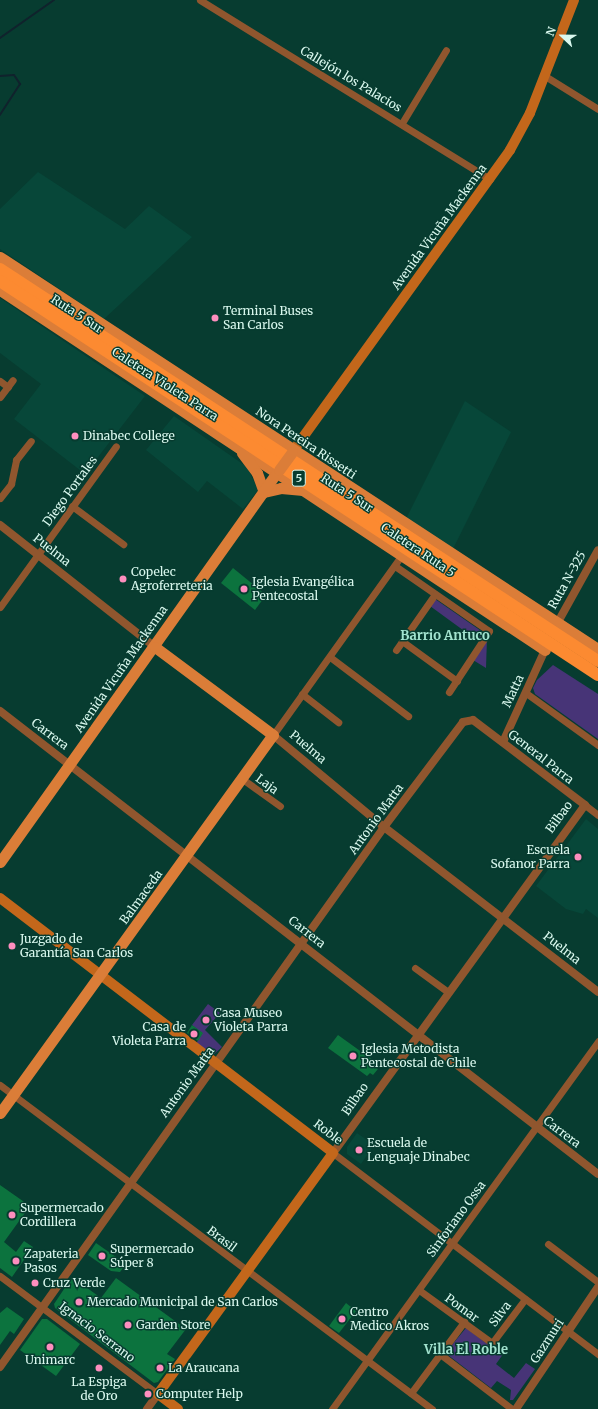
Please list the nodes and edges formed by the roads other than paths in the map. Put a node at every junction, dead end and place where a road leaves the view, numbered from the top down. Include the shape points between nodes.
1 (200, 0) edge
2 (574, 0) edge
3 (446, 50) dead end
4 (545, 76) junction
5 (598, 108) edge
6 (402, 123) junction
7 (490, 179) junction
8 (0, 257) edge
9 (0, 269) edge
10 (0, 281) edge
11 (0, 290) edge
12 (13, 380) dead end
13 (0, 381) edge
14 (8, 387) junction
15 (0, 397) edge
16 (31, 441) dead end
17 (233, 444) junction
18 (116, 446) dead end
19 (293, 452) junction
20 (278, 471) junction
21 (304, 490) junction
22 (264, 492) junction
23 (0, 498) edge
24 (72, 506) junction
25 (0, 525) edge
26 (123, 544) dead end
27 (598, 550) edge
28 (37, 555) junction
29 (402, 555) junction
30 (395, 566) junction
31 (435, 594) junction
32 (0, 608) edge
33 (558, 622) junction
34 (402, 641) junction
35 (155, 647) junction
36 (598, 649) edge
37 (396, 650) dead end
38 (545, 650) junction
39 (330, 657) junction
40 (598, 661) edge
41 (598, 675) edge
42 (457, 681) junction
43 (598, 684) edge
44 (449, 692) dead end
45 (526, 693) junction
46 (302, 694) junction
47 (0, 711) edge
48 (408, 716) dead end
49 (469, 720) joint
50 (338, 722) dead end
51 (274, 735) junction
52 (503, 742) junction
53 (598, 745) edge
54 (70, 764) junction
55 (241, 778) junction
56 (585, 805) junction
57 (280, 806) dead end
58 (598, 815) edge
59 (384, 827) junction
60 (188, 854) junction
61 (0, 862) edge
62 (0, 898) edge
63 (502, 917) junction
64 (302, 944) junction
65 (415, 968) dead end
66 (101, 975) junction
67 (448, 992) junction
68 (598, 992) edge
69 (417, 1034) junction
70 (598, 1041) edge
71 (215, 1063) junction
72 (0, 1085) edge
73 (13, 1095) junction
74 (0, 1113) edge
75 (536, 1127) junction
76 (333, 1153) junction
77 (598, 1174) edge
78 (130, 1183) junction
79 (453, 1242) junction
80 (548, 1244) dead end
81 (247, 1271) junction
82 (0, 1276) edge
83 (598, 1282) edge
84 (598, 1287) edge
85 (419, 1290) junction
86 (525, 1298) junction
87 (43, 1308) junction
88 (464, 1322) junction
89 (567, 1330) junction
90 (492, 1343) joint
91 (440, 1354) junction
92 (598, 1354) edge
93 (367, 1361) junction
94 (0, 1367) edge
95 (412, 1393) junction
96 (158, 1394) junction
97 (148, 1409) edge
98 (178, 1409) edge
99 (332, 1409) edge
100 (432, 1409) edge
101 (512, 1409) edge
102 (516, 1409) edge

1 - 6 street, Callejón los Palacios
2 - 4 main road, Avenida Vicuña Mackenna
3 - 6 street
4 - 5 street
4 - 7 main road, Avenida Vicuña Mackenna via 518,135
6 - 7 street, Callejón los Palacios
7 - 19 main road, Avenida Vicuña Mackenna
8 - 19 main road, Nora Pereira Rissetti
9 - 40 highway, Ruta 5 Sur / 5
10 - 41 highway, Ruta 5 Sur / 5
11 - 17 main road, Caletera Violeta Parra
12 - 14 street
13 - 14 street
14 - 15 street
16 - 23 street via 16,460 11,484
17 - 20 main road, Caletera Violeta Parra
17 - 22 main road via 257,473
18 - 24 street, Diego Portales
19 - 20 main road, Avenida Vicuña Mackenna, bridge
19 - 33 main road, Nora Pereira Rissetti
20 - 21 main road, Caletera Ruta 5
20 - 22 main road, Avenida Vicuña Mackenna
21 - 22 main road via 281,488
21 - 29 main road, Caletera Ruta 5
22 - 35 main road, Avenida Vicuña Mackenna
24 - 26 street
24 - 28 street, Diego Portales
25 - 28 street, Puelma
27 - 33 street, Ruta N-325
28 - 32 street, Diego Portales
28 - 35 street, Puelma
29 - 30 street, Balmaceda
29 - 38 main road, Caletera Ruta 5
30 - 31 street
30 - 39 street, Balmaceda
31 - 34 street
31 - 42 street via 489,631
33 - 36 main road, Nora Pereira Rissetti
34 - 37 street
34 - 42 street
35 - 51 main road, Puelma
35 - 54 main road, Avenida Vicuña Mackenna
38 - 43 highway
38 - 45 street, Matta
39 - 46 street, Balmaceda
39 - 48 street
42 - 44 street
45 - 52 street, Matta
45 - 53 street
46 - 50 street
46 - 51 street, Balmaceda
47 - 54 street, Carrera
49 - 52 street, General Parra
49 - 59 street, Antonio Matta via 463,722
51 - 55 main road, Balmaceda
51 - 59 street, Puelma
52 - 56 street, General Parra
54 - 60 street, Carrera
54 - 61 main road, Avenida Vicuña Mackenna
55 - 57 street, Laja
55 - 60 main road, Balmaceda
56 - 58 street, General Parra
56 - 63 street, Bilbao
59 - 63 street, Puelma
59 - 64 street, Antonio Matta
60 - 64 street, Carrera
60 - 66 main road, Balmaceda
62 - 66 main road, Roble
63 - 67 street, Bilbao
63 - 68 street, Puelma
64 - 69 street, Carrera
64 - 71 street, Antonio Matta
65 - 67 street
66 - 71 main road, Roble
66 - 73 main road, Balmaceda
67 - 69 street, Bilbao
69 - 75 street, Carrera
69 - 76 street, Bilbao
70 - 75 street, Sinforiano Ossa
71 - 76 main road, Roble
71 - 78 street, Antonio Matta
72 - 73 street, Brasil
73 - 74 main road, Balmaceda
73 - 78 street, Brasil
75 - 77 street, Carrera
75 - 79 street, Sinforiano Ossa
76 - 79 street, Roble
76 - 81 main road, Bilbao
78 - 81 street, Brasil
78 - 87 street, Antonio Matta
79 - 85 street, Sinforiano Ossa
79 - 86 street, Roble
80 - 83 street
81 - 93 street, Brasil
81 - 96 main road, Bilbao
82 - 87 street, Ignacio Serrano
84 - 89 street, Gazmuri
85 - 88 street, Pomar
85 - 93 street, Sinforiano Ossa
86 - 89 street, Roble
86 - 90 street, Silva
87 - 94 street, Antonio Matta
87 - 96 street, Ignacio Serrano
88 - 90 street, Pomar
88 - 91 street
89 - 92 street, Roble
89 - 102 street, Gazmuri
91 - 95 street
91 - 101 street
93 - 95 street, Brasil
93 - 99 street, Sinforiano Ossa
95 - 100 street, Brasil
96 - 97 street, Bilbao
96 - 98 main road, Ignacio Serrano

